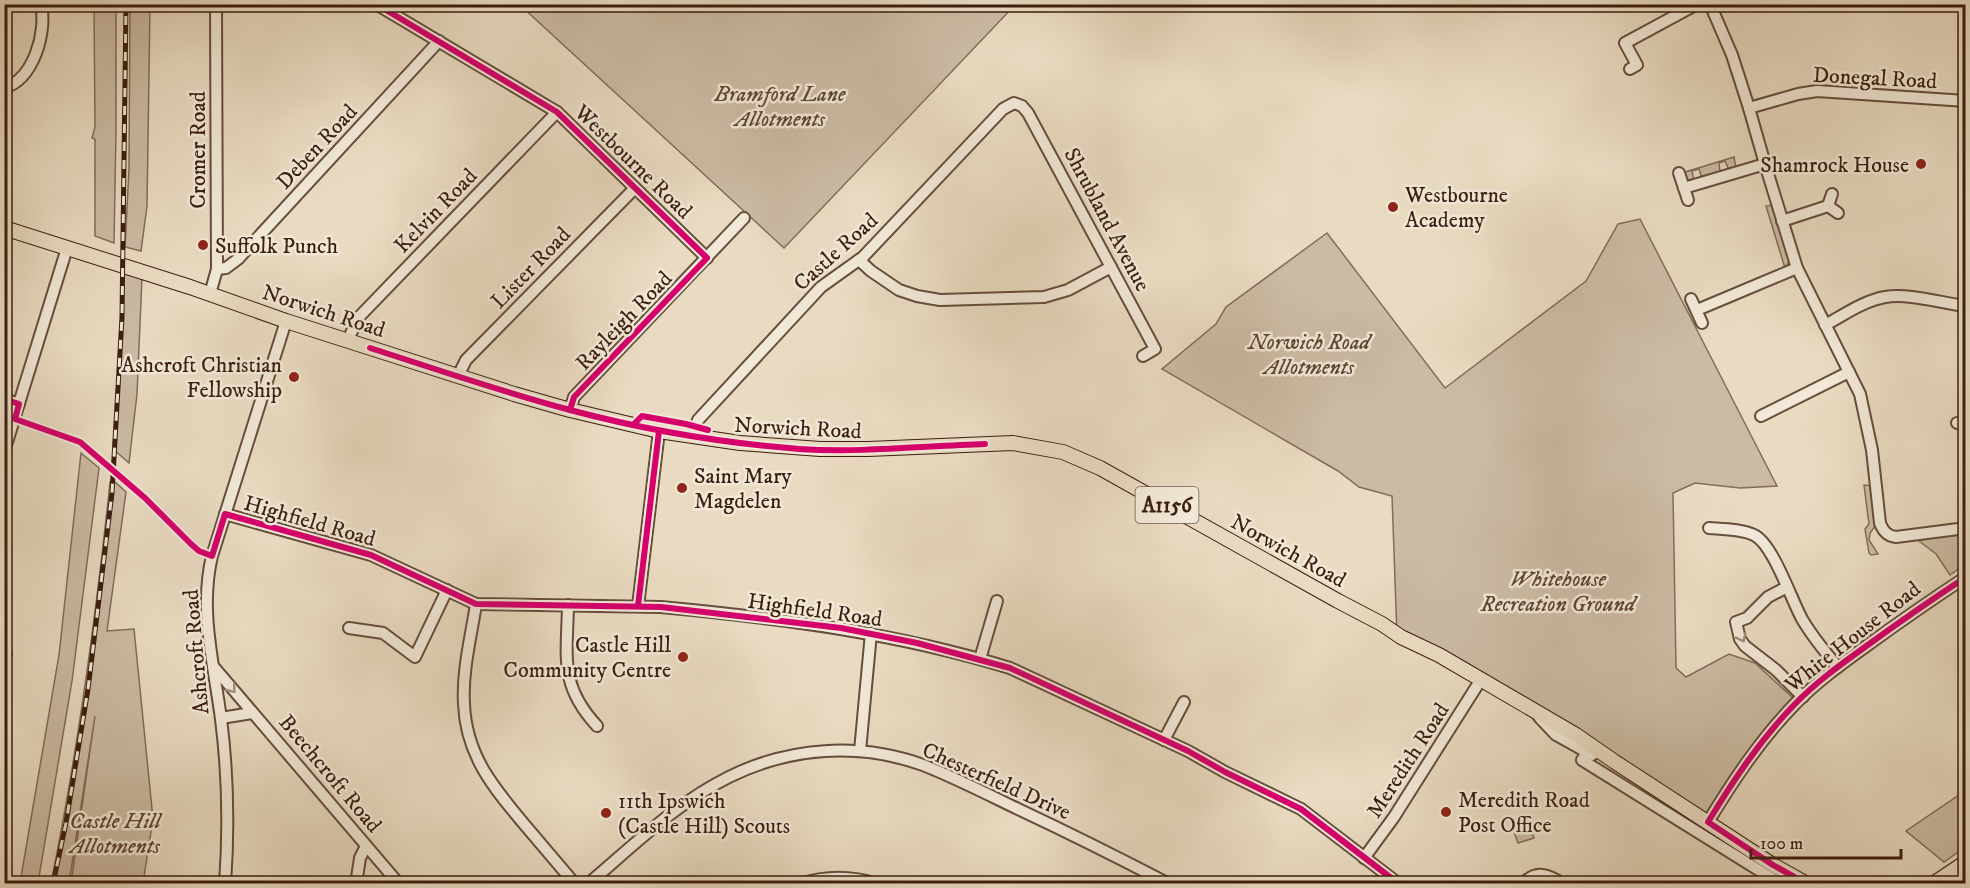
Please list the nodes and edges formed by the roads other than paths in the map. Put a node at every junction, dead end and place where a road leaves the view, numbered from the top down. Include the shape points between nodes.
1 (41, 4) edge
2 (216, 4) edge
3 (376, 4) edge
4 (1697, 4) edge
5 (1710, 4) edge
6 (439, 41) junction
7 (1630, 69) dead end
8 (4, 88) edge
9 (1965, 101) edge
10 (1014, 103) joint
11 (1749, 108) junction
12 (558, 112) junction
13 (1965, 133) edge
14 (1965, 141) edge
15 (1765, 164) junction
16 (1679, 173) dead end
17 (635, 188) junction
18 (1684, 188) junction
19 (1832, 194) dead end
20 (1688, 200) dead end
21 (1828, 206) junction
22 (1838, 213) dead end
23 (744, 218) dead end
24 (1782, 220) junction
25 (4, 228) edge
26 (67, 248) junction
27 (707, 258) junction
28 (859, 260) junction
29 (1111, 267) junction
30 (1797, 268) junction
31 (217, 269) junction
32 (210, 294) junction
33 (1691, 299) dead end
34 (1965, 306) edge
35 (1697, 310) junction
36 (285, 321) junction
37 (1702, 323) dead end
38 (1825, 325) junction
39 (348, 340) junction
40 (1143, 356) dead end
41 (1849, 372) junction
42 (458, 376) junction
43 (4, 399) edge
44 (19, 404) junction
45 (570, 410) junction
46 (1761, 416) dead end
47 (659, 430) junction
48 (693, 436) junction
49 (4, 452) edge
50 (225, 514) junction
51 (1708, 528) dead end
52 (1965, 528) edge
53 (1965, 577) edge
54 (1787, 587) junction
55 (447, 590) junction
56 (997, 601) dead end
57 (476, 604) junction
58 (568, 605) junction
59 (638, 606) junction
60 (349, 628) dead end
61 (871, 633) junction
62 (980, 659) junction
63 (213, 665) junction
64 (1838, 667) junction
65 (1480, 681) junction
66 (1803, 697) junction
67 (1184, 702) dead end
68 (252, 712) junction
69 (1534, 712) junction
70 (221, 718) junction
71 (597, 726) dead end
72 (1164, 740) junction
73 (1589, 749) junction
74 (860, 751) junction
75 (1708, 822) junction
76 (366, 846) junction
77 (1364, 858) junction
78 (1965, 862) edge
79 (225, 884) edge
80 (356, 884) edge
81 (399, 884) edge
82 (574, 884) edge
83 (588, 884) edge
84 (800, 884) edge
85 (877, 884) edge
86 (1169, 884) edge
87 (1399, 884) edge
88 (1523, 884) edge
89 (1563, 884) edge
90 (1781, 884) edge
91 (1807, 884) edge
92 (1933, 884) edge

1 - 8 street via 42,24 34,57 15,84
2 - 31 street, Cromer Road
3 - 6 street, Westbourne Road
4 - 7 street via 1625,43 1637,65
5 - 11 street
6 - 12 street, Westbourne Road
6 - 31 street, Deben Road via 238,259
9 - 11 street, Donegal Road via 1818,91
10 - 28 street, Castle Road via 1003,109
10 - 29 street, Shrubland Avenue via 1028,113
11 - 15 street
12 - 17 street, Westbourne Road
12 - 39 street, Kelvin Road via 358,318
13 - 14 street
15 - 18 street
15 - 24 street
16 - 18 street
17 - 27 street, Westbourne Road
17 - 42 street, Lister Road via 466,360
18 - 20 street
19 - 21 street
21 - 22 street
21 - 24 street
23 - 27 street, Rayleigh Road
24 - 30 street
25 - 26 main road, Norwich Road / A1156
26 - 32 main road, Norwich Road / A1156
26 - 44 street
27 - 45 street, Rayleigh Road via 574,397
28 - 29 street via 899,291 940,300 1044,297 1068,290
28 - 48 street, Castle Road via 821,287 698,420
29 - 40 street, Shrubland Avenue via 1155,349
30 - 35 street
30 - 38 street
31 - 32 street, Cromer Road
32 - 36 main road, Norwich Road / A1156
33 - 35 street
34 - 38 street via 1904,297 1883,298
35 - 37 street
36 - 39 main road, Norwich Road / A1156
36 - 50 street, Ashcroft Road
38 - 41 street
39 - 42 main road, Norwich Road / A1156
41 - 46 street
41 - 52 street via 1865,414 1880,524 1885,533 1896,537
42 - 45 main road, Norwich Road / A1156
43 - 44 street
44 - 49 street
45 - 47 main road, Norwich Road / A1156
47 - 48 main road, Norwich Road / A1156
47 - 59 street
48 - 65 main road, Norwich Road / A1156 via 820,450 1004,443 1063,452 1100,468
50 - 55 street, Highfield Road via 371,555
50 - 63 street, Ashcroft Road via 207,581
51 - 54 street via 1758,537 1772,555
53 - 64 street, White House Road
54 - 64 street via 1809,630
54 -> 66 street via 1736,622 1744,645
55 - 57 street, Highfield Road
55 - 60 street via 415,657 383,633
56 - 62 street
57 - 58 street, Highfield Road
57 - 82 street via 464,706 477,760 490,783
58 - 59 street, Highfield Road
58 - 71 street via 568,679
59 - 61 street, Highfield Road via 690,609
61 - 62 street, Highfield Road
61 - 74 street
62 - 72 street, Highfield Road via 1040,681
63 -> 68 street
63 - 70 street, Ashcroft Road
64 - 66 street, White House Road
65 - 69 main road, Norwich Road / A1156
65 - 77 street, Meredith Road
66 - 75 street, White House Road via 1768,733
67 - 72 street
68 - 70 street, Beechcroft Road
68 - 76 street, Beechcroft Road
69 - 73 main road, Norwich Road / A1156 via 1576,735
69 - 73 street, Norwich Road via 1556,735
70 - 79 street, Ashcroft Road via 228,827
72 - 77 street, Highfield Road via 1301,809
73 - 75 main road, Norwich Road
73 - 90 street, Norwich Road via 1582,760
74 - 83 street, Chesterfield Drive via 796,753 728,777 679,808
74 - 86 street, Chesterfield Drive via 900,758 946,775
75 - 91 main road, Norwich Road
76 - 80 street
76 - 81 street, Beechcroft Road
77 - 87 street, Highfield Road
78 - 92 main road
84 - 85 street via 849,878
88 - 89 street via 1532,876 1544,874

